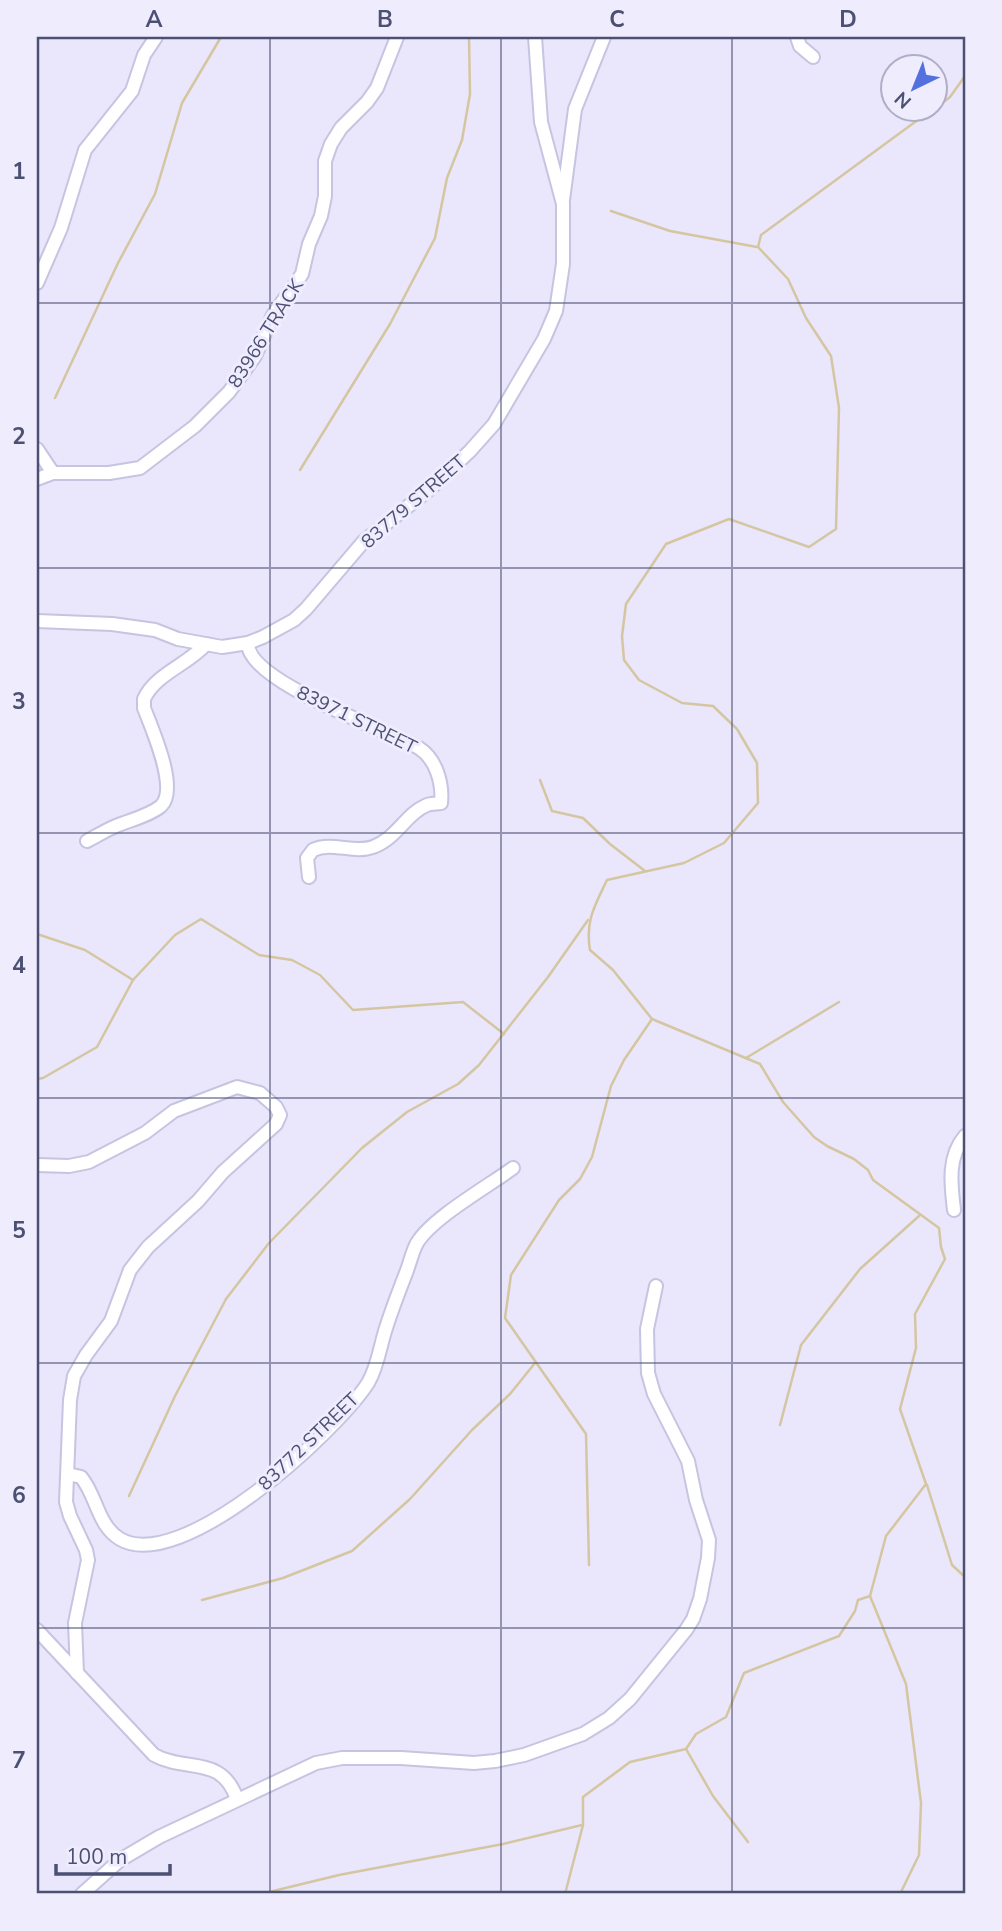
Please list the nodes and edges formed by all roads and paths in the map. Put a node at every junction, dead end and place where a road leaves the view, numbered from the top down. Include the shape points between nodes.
1 (156, 37) edge
2 (397, 37) edge
3 (535, 37) edge
4 (604, 37) edge
5 (797, 37) edge
6 (813, 57) dead end
7 (563, 204) junction
8 (37, 283) edge
9 (37, 449) edge
10 (53, 473) junction
11 (37, 479) edge
12 (37, 621) edge
13 (248, 643) junction
14 (206, 644) junction
15 (87, 841) dead end
16 (309, 877) dead end
17 (965, 1136) edge
18 (37, 1165) edge
19 (513, 1168) dead end
20 (954, 1210) dead end
21 (656, 1286) dead end
22 (68, 1474) junction
23 (37, 1630) edge
24 (77, 1673) junction
25 (237, 1799) junction
26 (82, 1894) edge

1 - 8 street via 144,55 132,91 85,150 61,228
2 - 10 street, 83966 TRACK via 377,88 331,144 321,216 302,274 229,392 195,426 140,468
3 - 7 street, 83779 STREET via 541,122
4 - 7 street via 575,109
5 - 6 street
7 - 13 street, 83779 STREET via 563,264 556,311 494,424 440,480 364,541 294,620
9 - 10 street
10 - 11 street, 83966 TRACK
12 - 14 street, 83779 STREET via 111,624
13 - 14 street, 83779 STREET
13 - 16 street, 83971 STREET via 252,656 271,675 419,748 436,770 441,803 424,806 396,834 373,847 313,850 307,858
14 - 15 street via 144,699 164,768 164,803
17 - 20 street via 951,1167
18 - 22 street via 89,1161 145,1133 174,1111 237,1087 260,1093 280,1115 133,1264 111,1321 74,1376
19 - 22 street, 83772 STREET via 439,1221 417,1244 376,1368 344,1413 279,1473 224,1515 175,1539 132,1545 108,1529 81,1477
21 - 25 street via 647,1329 648,1373 688,1461 709,1545 697,1610 656,1669 630,1699 597,1726 516,1757 474,1763 401,1758 326,1760
22 - 24 street via 67,1508 88,1560 75,1623
23 - 24 street
24 - 25 street via 154,1755 213,1769 228,1780
25 - 26 street via 150,1842

